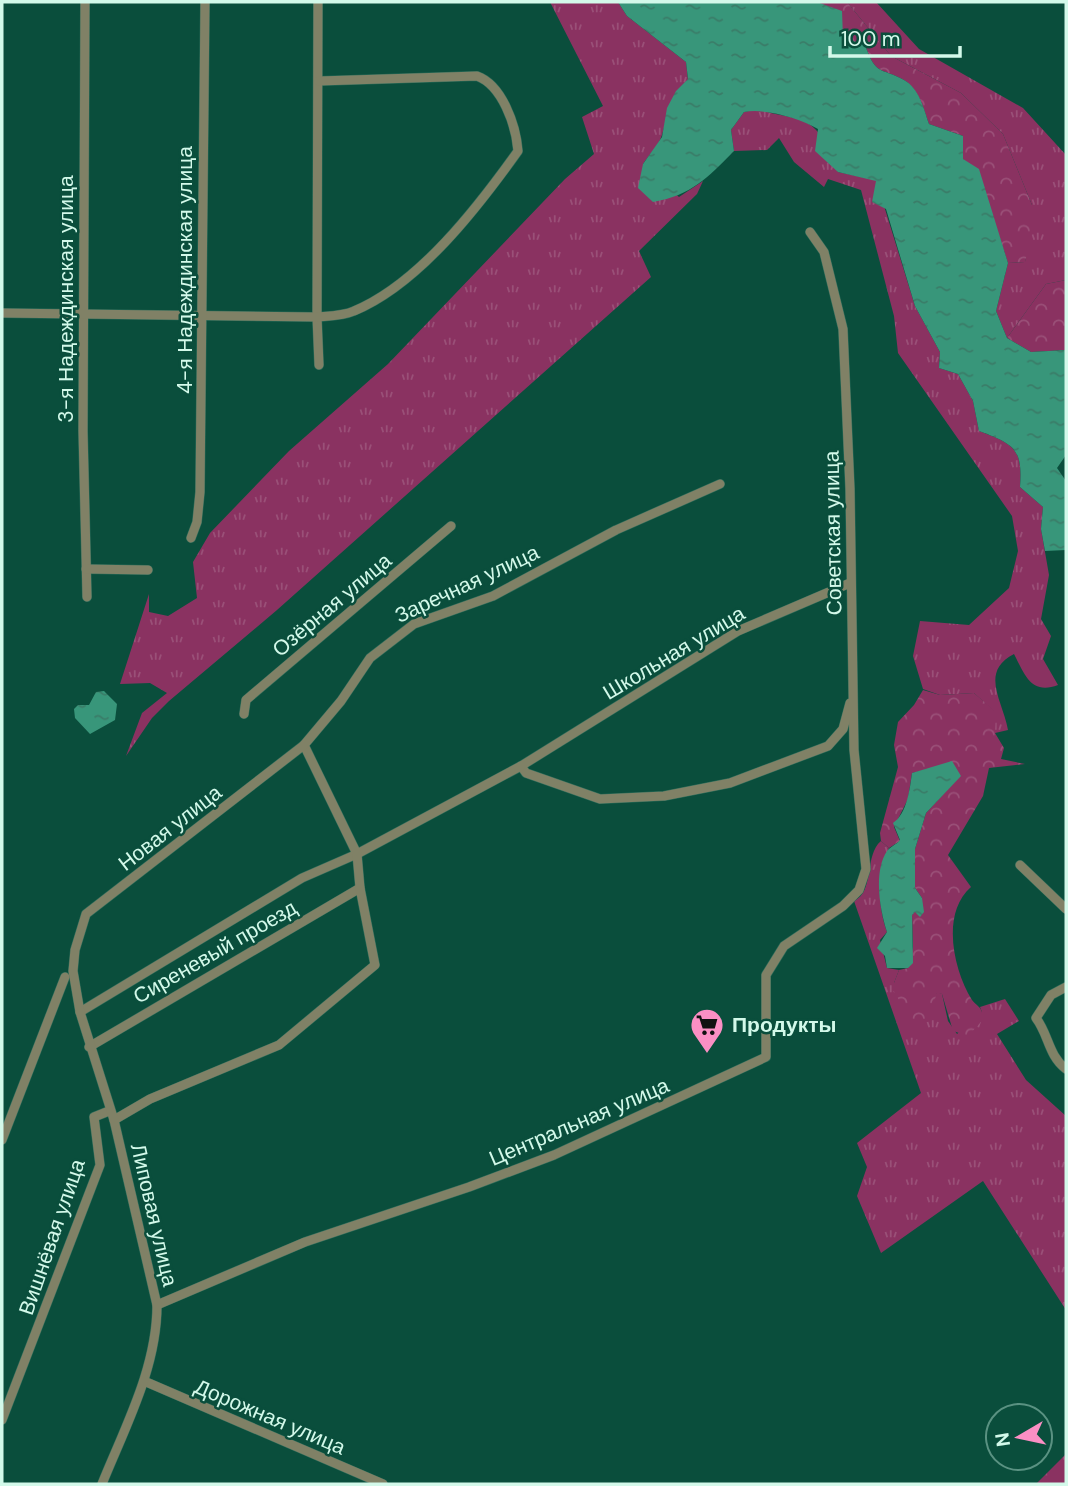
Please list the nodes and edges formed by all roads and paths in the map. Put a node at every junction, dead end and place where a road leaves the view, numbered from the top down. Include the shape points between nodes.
1 (85, 2) edge
2 (205, 2) edge
3 (318, 2) edge
4 (318, 81) junction
5 (810, 232) dead end
6 (2, 313) edge
7 (83, 314) junction
8 (200, 317) junction
9 (317, 317) junction
10 (319, 365) dead end
11 (720, 484) dead end
12 (451, 526) dead end
13 (191, 538) dead end
14 (86, 569) junction
15 (148, 570) dead end
16 (850, 583) junction
17 (87, 597) dead end
18 (854, 666) junction
19 (244, 713) dead end
20 (304, 745) junction
21 (521, 766) junction
22 (865, 839) joint
23 (356, 853) junction
24 (1020, 865) dead end
25 (360, 888) junction
26 (1066, 908) edge
27 (75, 950) joint
28 (65, 977) dead end
29 (1066, 988) edge
30 (80, 1012) junction
31 (89, 1047) junction
32 (1066, 1069) edge
33 (112, 1116) junction
34 (2, 1140) edge
35 (157, 1305) junction
36 (144, 1381) junction
37 (2, 1420) edge
38 (102, 1484) edge
39 (383, 1484) edge

1 - 7 street, 3-я Надеждинская улица
2 - 8 street, 4-я Надеждинская улица
3 - 4 street
4 - 9 street
4 - 9 street via 477,76 496,88 517,135 518,150 467,220 379,299 351,313
5 - 16 street, Советская улица via 824,253 843,329
6 - 7 street
7 - 8 street
7 - 14 street, 3-я Надеждинская улица
8 - 9 street
8 - 13 street, 4-я Надеждинская улица via 200,492
9 - 10 street
11 - 20 street, Заречная улица via 617,530 493,596 414,624 370,658
12 - 19 street, Озёрная улица via 246,700
14 - 15 street
14 - 17 street, 3-я Надеждинская улица
16 - 18 street, Советская улица
16 - 21 street, Школьная улица via 738,631
18 - 21 street via 846,721 828,746 730,783 664,796 600,799 526,773
18 - 22 street, Советская улица via 854,750
20 - 23 street
20 - 27 street, Новая улица via 86,914
21 - 23 street, Школьная улица
22 - 35 street, Центральная улица via 866,869 859,890 844,906 784,947 766,975 766,1057 554,1155 305,1241
23 - 25 street
23 - 30 street, Школьная улица via 302,878
24 - 26 street
25 - 31 street, Сиреневый проезд
25 - 33 street via 375,965 279,1045
27 - 30 street, Липовая улица via 73,971
28 - 34 street
29 - 32 street via 1051,995 1036,1018 1052,1054
30 - 31 street, Липовая улица
31 - 33 street, Липовая улица
33 - 35 street, Липовая улица
33 - 37 street, Вишнёвая улица via 94,1117 100,1165
35 - 36 street, Липовая улица via 157,1329
36 - 38 street, Липовая улица
36 - 39 street, Дорожная улица

